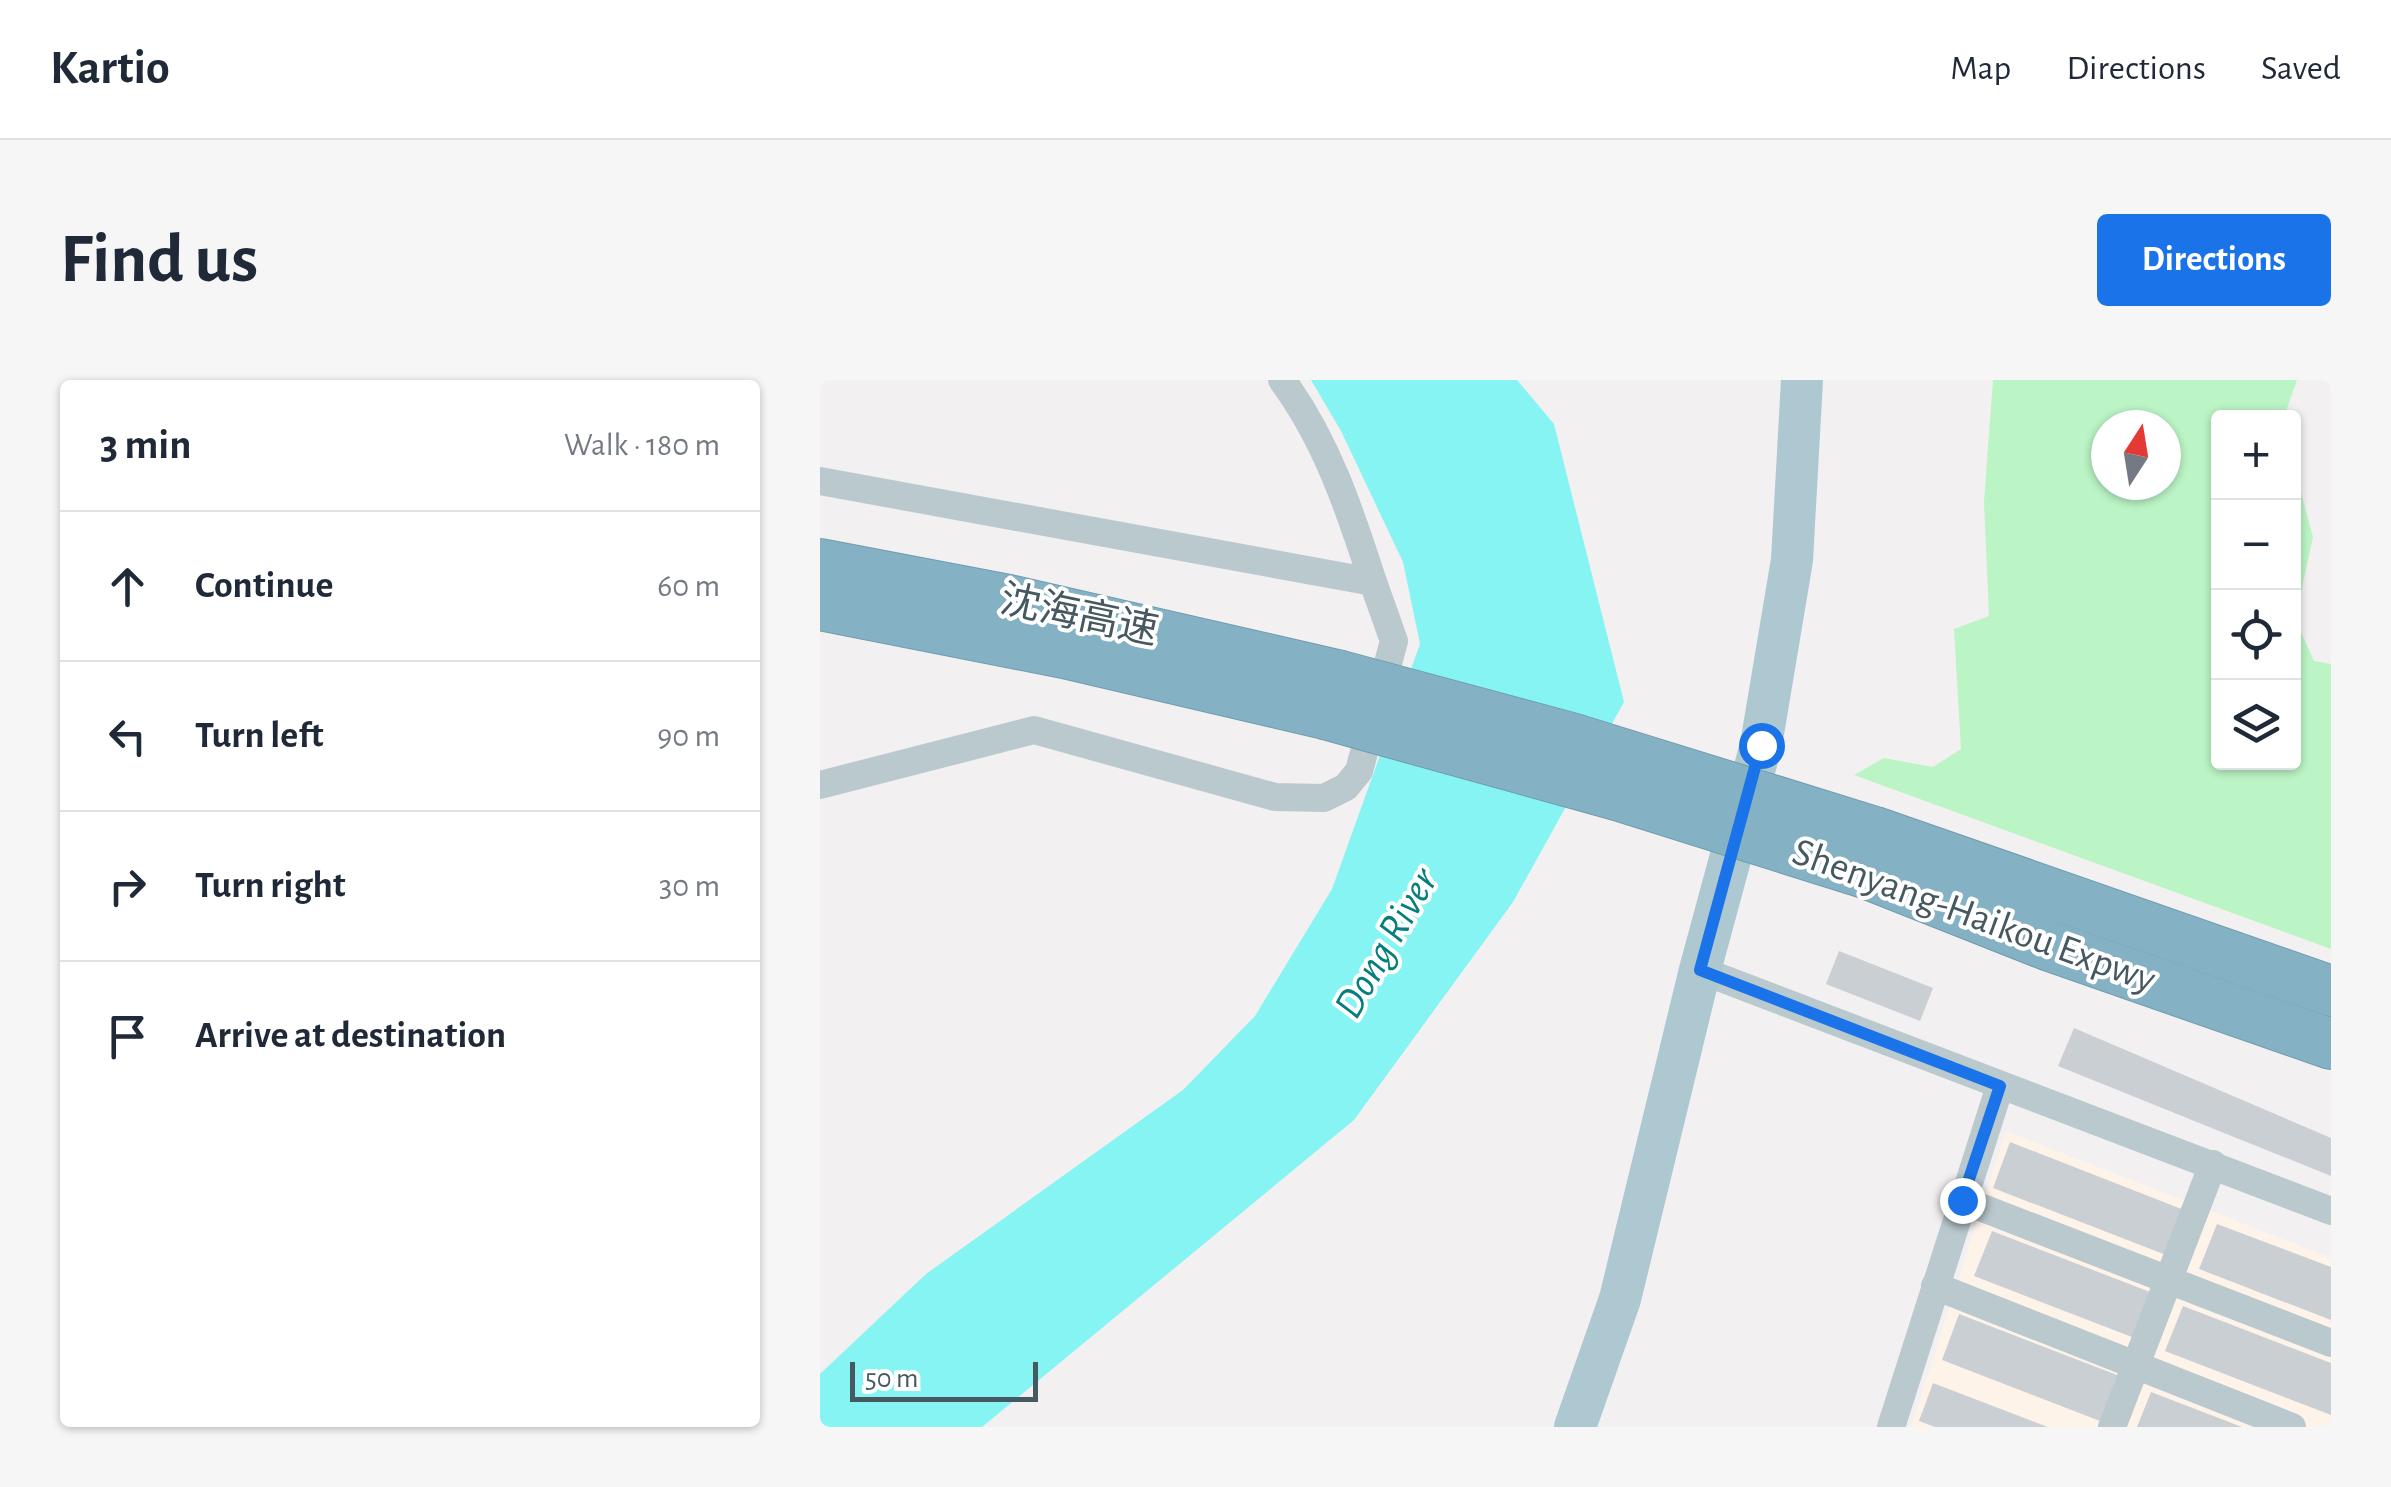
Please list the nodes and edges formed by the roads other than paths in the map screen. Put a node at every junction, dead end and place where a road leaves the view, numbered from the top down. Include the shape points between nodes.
1 (1282, 380) edge
2 (1802, 380) edge
3 (820, 481) edge
4 (820, 564) edge
5 (1373, 582) junction
6 (820, 605) edge
7 (1331, 694) junction
8 (820, 785) edge
9 (1873, 853) junction
10 (2050, 946) junction
11 (1700, 970) junction
12 (2331, 991) edge
13 (2331, 1044) edge
14 (2331, 1072) edge
15 (2000, 1086) junction
16 (2213, 1164) junction
17 (1962, 1200) junction
18 (2331, 1211) edge
19 (2170, 1281) junction
20 (1935, 1286) junction
21 (1620, 1299) junction
22 (2331, 1343) edge
23 (2136, 1365) junction
24 (1575, 1427) edge
25 (1606, 1427) edge
26 (1891, 1427) edge
27 (2112, 1427) edge
28 (2292, 1427) edge

1 - 5 street via 1340,484
2 - 11 main road via 1792,560 1761,745
3 - 5 street
4 - 7 highway, 沈海高速 via 1009,600
5 - 8 street via 1394,641 1359,770 1346,787 1324,798 1275,797 1034,730
6 - 7 highway, 沈海高速 via 1064,653
7 - 9 highway, Shenyang-Haikou Expwy, bridge via 1620,796
9 - 10 highway, Shenyang-Haikou Expwy
9 - 12 highway, Shenyang-Haikou Expwy
10 - 13 highway, Shenyang-Haikou Expwy
10 - 14 highway
11 - 15 street
11 - 21 main road
15 - 16 street
15 - 17 street
16 - 18 street
16 - 19 street
17 - 19 street
17 - 20 street
19 - 22 street
19 - 23 street
20 - 23 street
20 - 26 street
21 - 24 main road
21 - 25 main road
23 - 27 street
23 - 28 street

